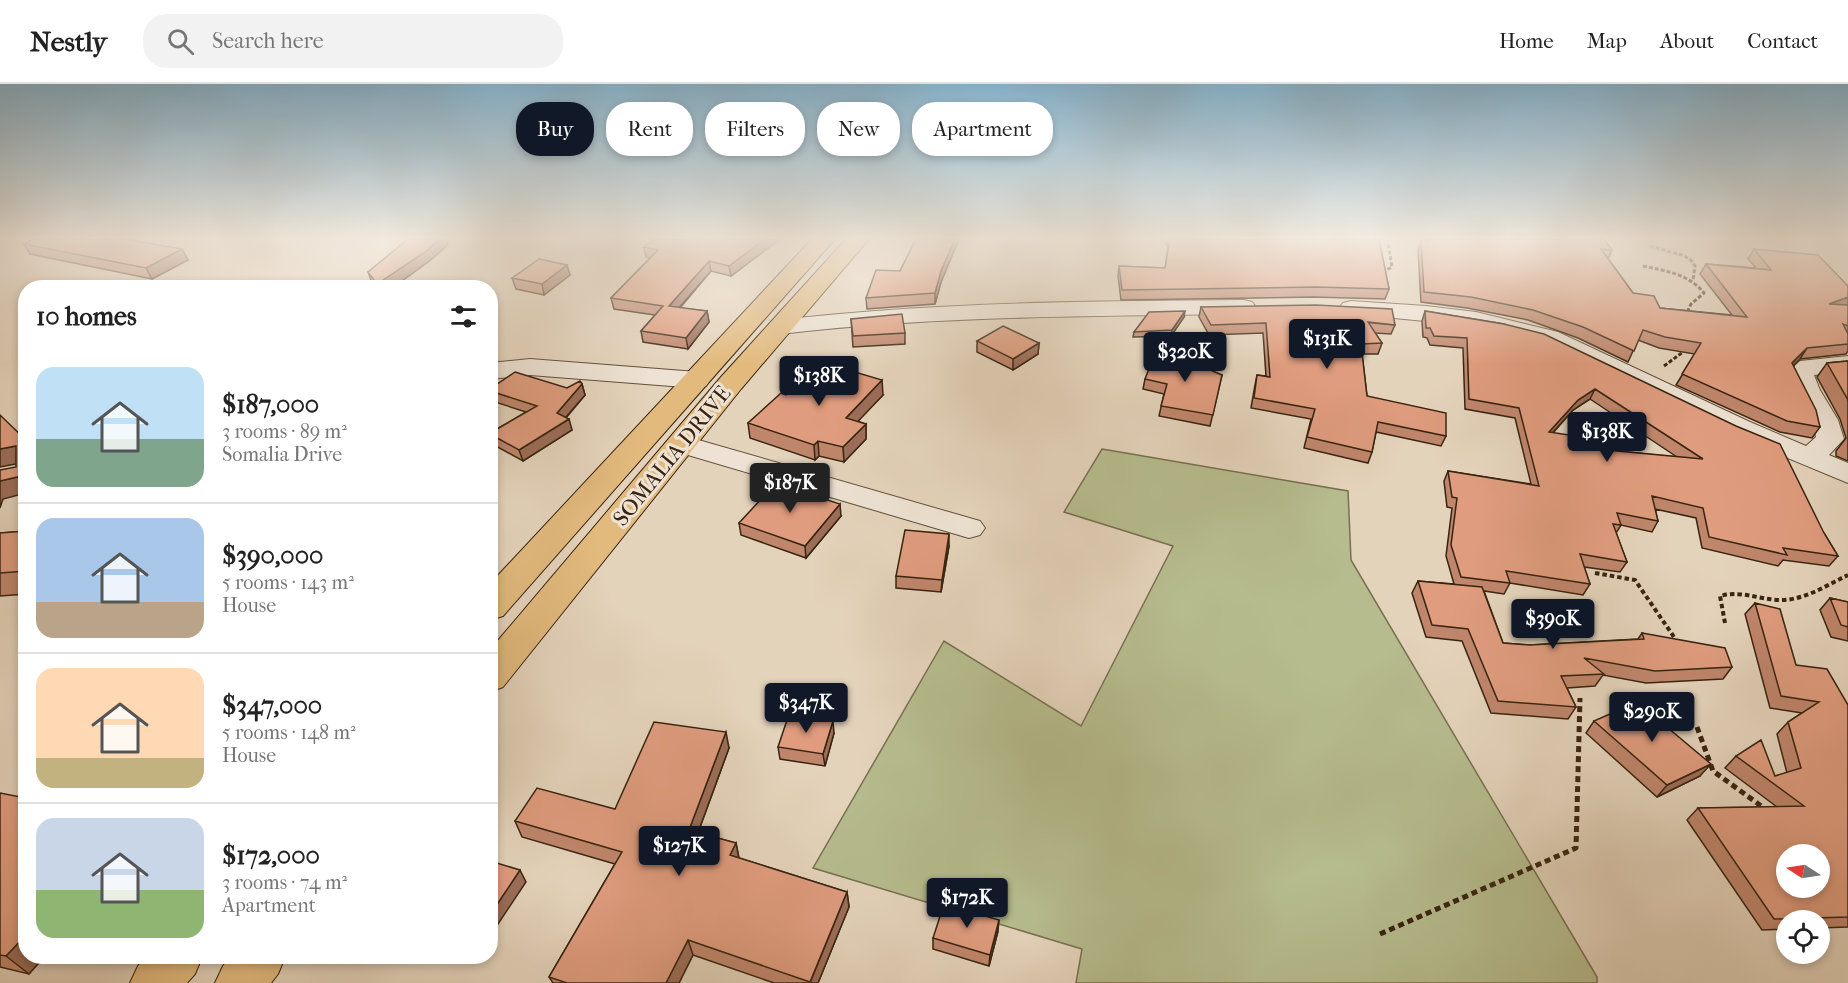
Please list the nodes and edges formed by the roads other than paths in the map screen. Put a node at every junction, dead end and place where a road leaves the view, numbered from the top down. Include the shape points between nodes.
1 (786, 281) edge
2 (821, 281) edge
3 (1273, 307) edge
4 (1325, 308) edge
5 (780, 327) junction
6 (1848, 364) edge
7 (498, 369) edge
8 (697, 380) junction
9 (681, 444) junction
10 (1810, 458) junction
11 (1848, 474) edge
12 (969, 528) dead end
13 (498, 598) edge
14 (498, 667) edge
15 (172, 964) edge
16 (255, 964) edge
17 (155, 983) edge
18 (240, 983) edge

1 - 8 main road, SOMALIA DRIVE
2 - 5 main road, SOMALIA DRIVE
3 - 5 street via 893,314
4 - 10 street via 1416,311 1489,320 1549,337
5 - 9 main road, SOMALIA DRIVE
6 - 10 street via 1809,366 1800,373 1828,424 1830,439
7 - 8 street via 530,367
8 - 13 main road, SOMALIA DRIVE
9 - 12 street
9 - 14 main road, SOMALIA DRIVE
10 - 11 street
15 - 17 main road
16 - 18 main road

